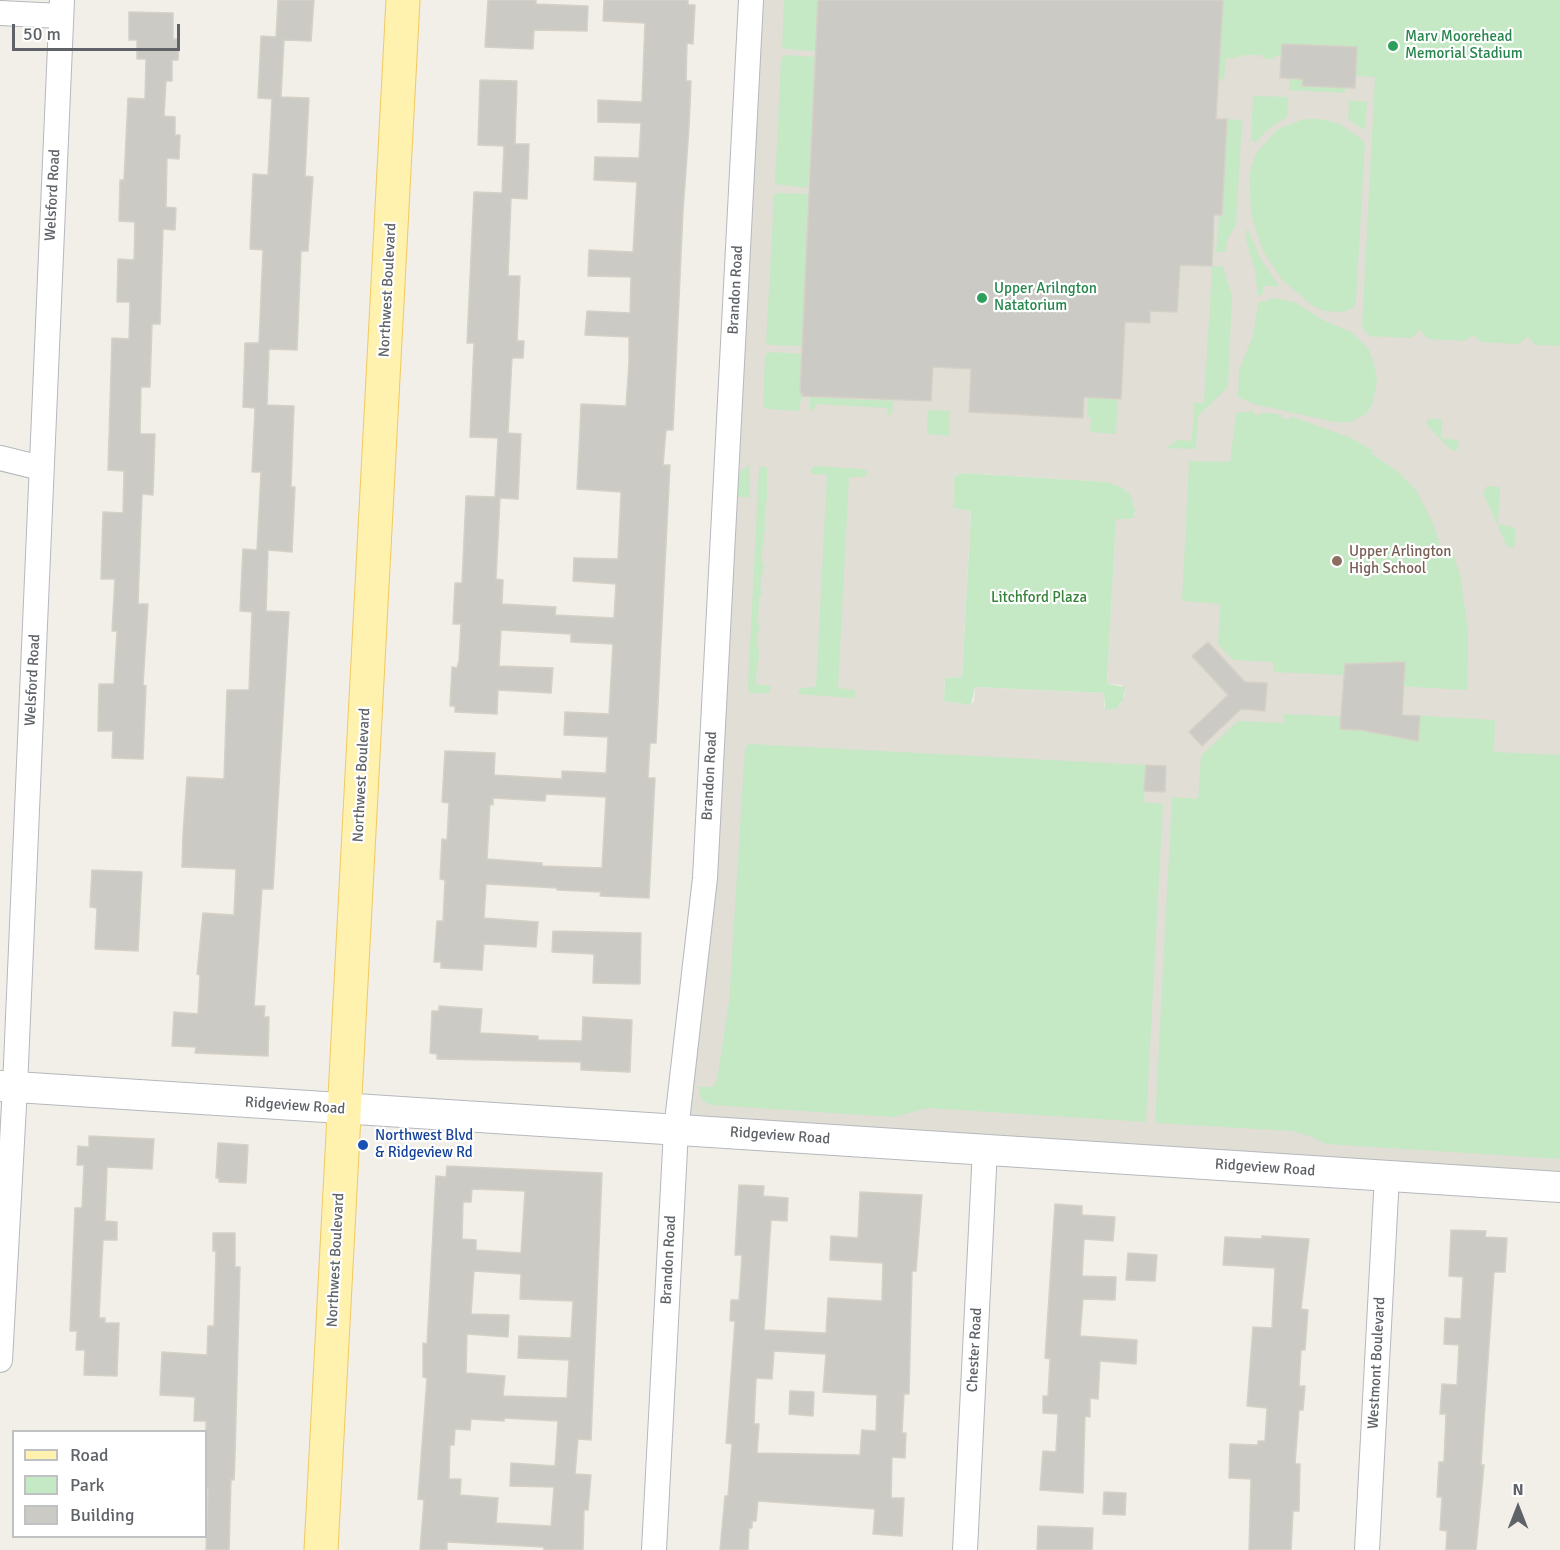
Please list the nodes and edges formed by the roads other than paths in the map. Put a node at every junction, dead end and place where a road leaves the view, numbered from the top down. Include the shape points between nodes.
1 (403, 0) edge
2 (751, 0) edge
3 (62, 8) edge
4 (0, 13) edge
5 (0, 458) edge
6 (41, 468) junction
7 (8, 1087) edge
8 (344, 1109) junction
9 (676, 1130) junction
10 (985, 1149) junction
11 (1387, 1176) junction
12 (1560, 1186) edge
13 (0, 1360) edge
14 (321, 1550) edge
15 (654, 1550) edge
16 (965, 1550) edge
17 (1367, 1550) edge

1 - 8 main road, Northwest Boulevard
2 - 9 street, Brandon Road via 705,878
3 - 4 street
3 - 6 street, Welsford Road
5 - 6 street
6 - 7 street, Welsford Road
7 - 8 street, Ridgeview Road
7 - 13 street, Welsford Road
8 - 9 street, Ridgeview Road
8 - 14 main road, Northwest Boulevard
9 - 10 street, Ridgeview Road
9 - 15 street, Brandon Road
10 - 11 street, Ridgeview Road
10 - 16 street, Chester Road
11 - 12 street, Ridgeview Road
11 - 17 street, Westmont Boulevard

